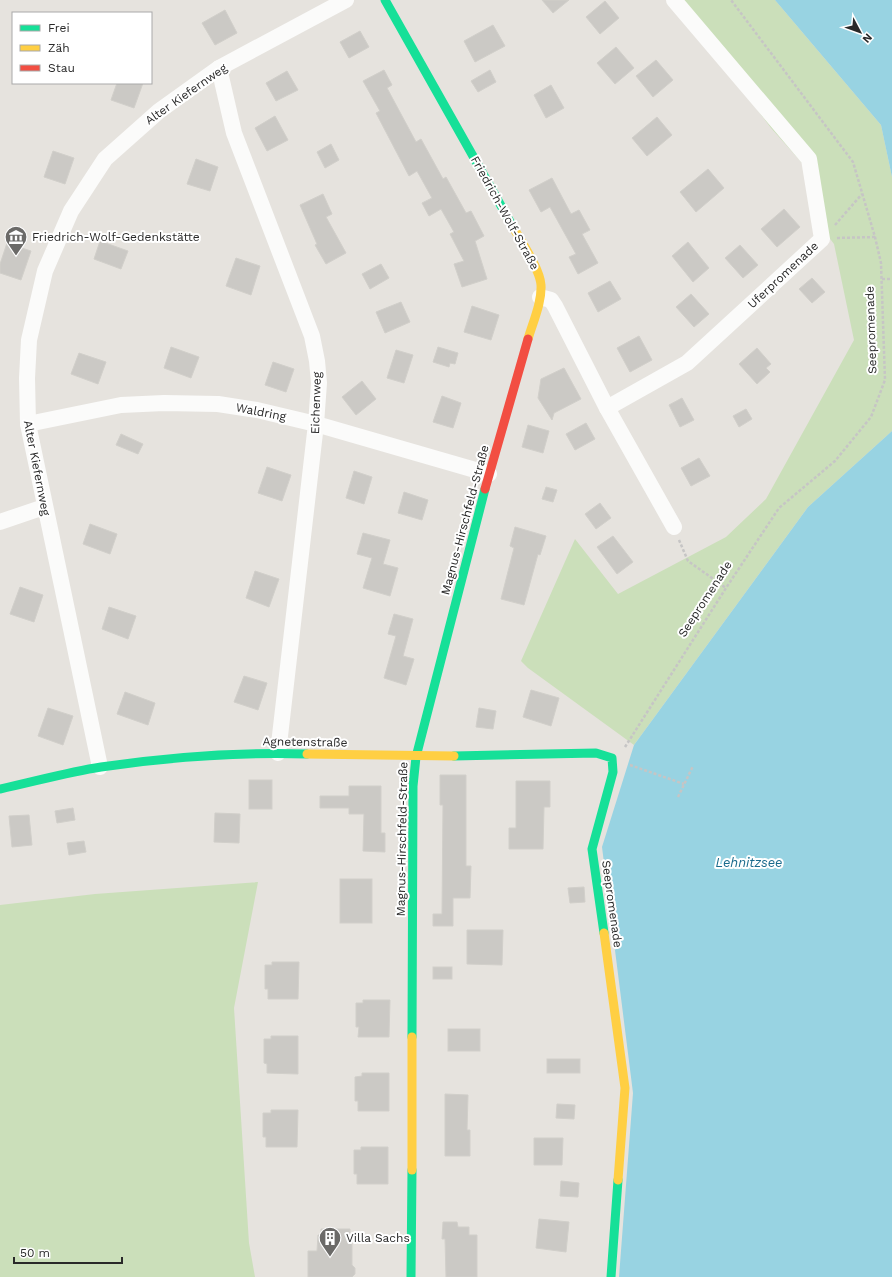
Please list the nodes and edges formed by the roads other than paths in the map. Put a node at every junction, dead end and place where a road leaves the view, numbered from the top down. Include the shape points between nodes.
1 (346, 0) edge
2 (385, 0) edge
3 (674, 0) edge
4 (220, 68) junction
5 (540, 297) junction
6 (607, 408) junction
7 (28, 424) junction
8 (316, 424) junction
9 (489, 474) junction
10 (44, 507) junction
11 (0, 522) edge
12 (674, 527) road end
13 (278, 753) junction
14 (416, 757) junction
15 (612, 758) joint
16 (100, 767) junction
17 (0, 789) edge
18 (410, 1277) edge
19 (611, 1277) edge

1 - 4 street, Alter Kiefernweg
2 - 5 street, Friedrich-Wolf-Straße via 538,272 541,284
3 - 6 street, Uferpromenade via 809,160 822,239 687,363
4 - 7 street, Alter Kiefernweg via 159,110 105,159 71,211 45,271 30,340 27,378
4 - 8 street, Eichenweg via 234,133 312,336 319,383
5 - 6 street via 551,300
5 - 9 street, Magnus-Hirschfeld-Straße
6 - 12 street
7 - 8 street, Waldring via 121,405 164,403 218,404 258,410
7 - 10 street, Alter Kiefernweg
8 - 9 street, Waldring
8 - 13 street, Eichenweg
9 - 14 street, Magnus-Hirschfeld-Straße
10 - 11 street
10 - 16 street, Alter Kiefernweg
13 - 14 street, Agnetenstraße
13 - 16 street, Agnetenstraße via 201,756
14 - 15 street, Agnetenstraße via 596,753
14 - 18 street, Magnus-Hirschfeld-Straße via 413,786
15 - 19 street, Seepromenade via 613,772 592,849 625,1088
16 - 17 street, Agnetenstraße

